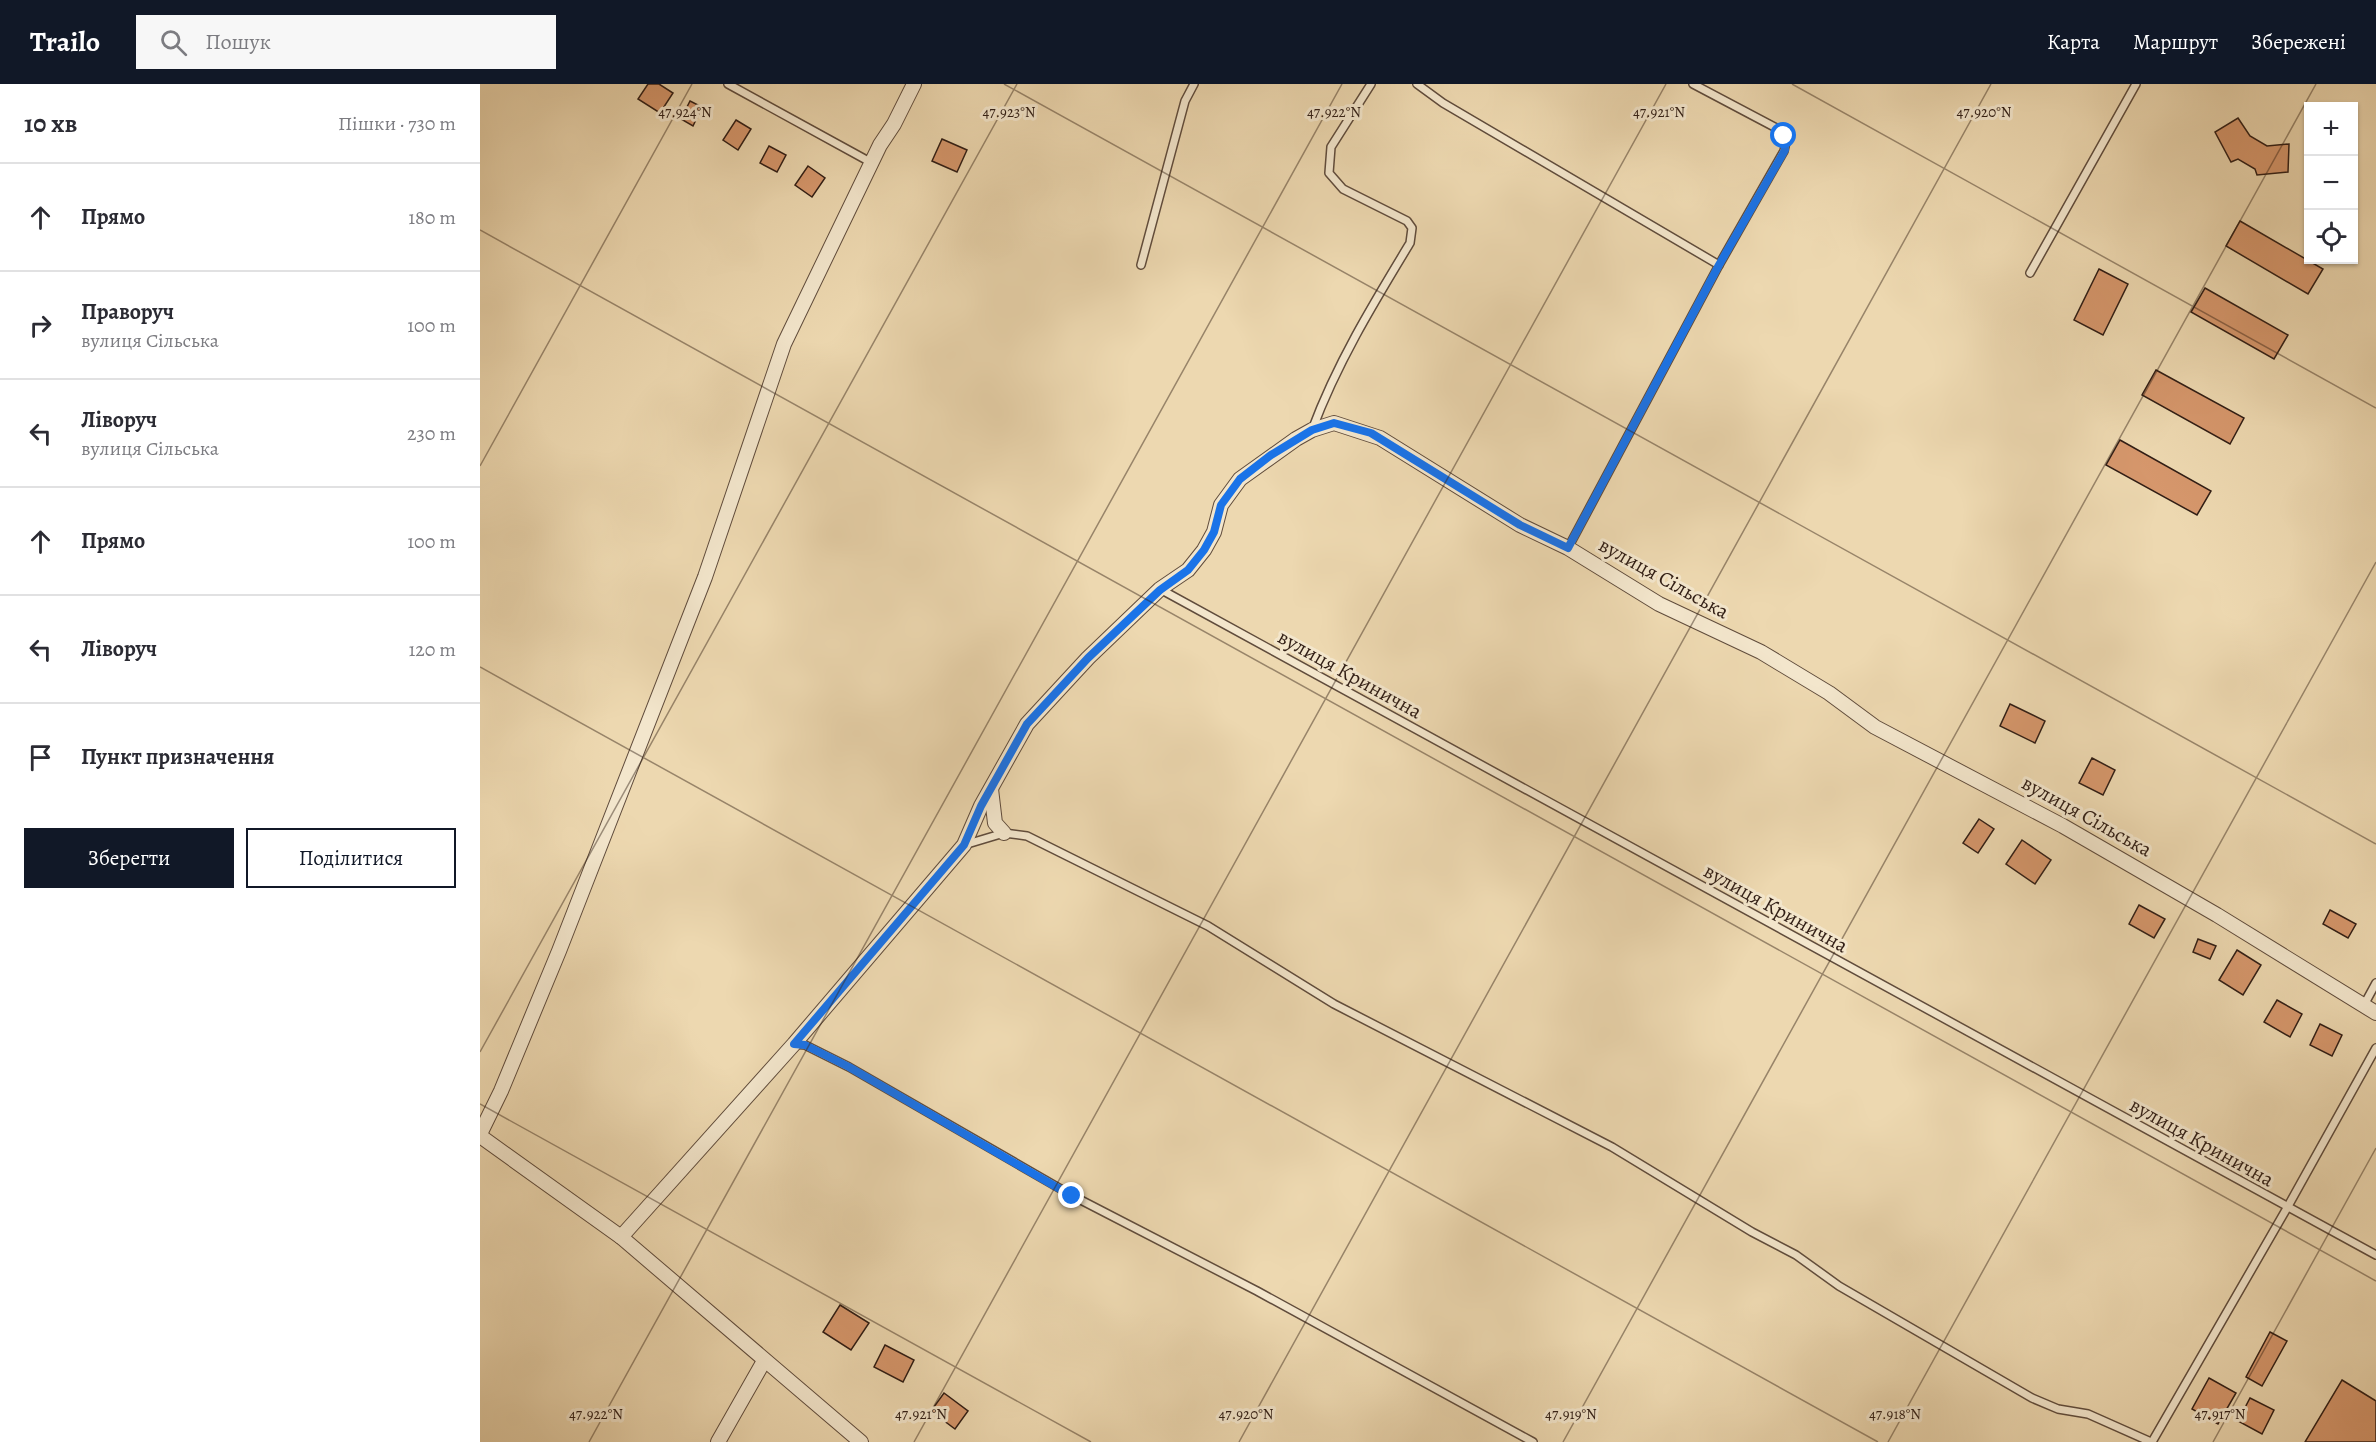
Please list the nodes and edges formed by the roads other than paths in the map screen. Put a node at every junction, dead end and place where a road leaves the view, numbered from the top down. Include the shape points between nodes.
1 (728, 84) edge
2 (914, 84) edge
3 (1194, 84) edge
4 (1371, 84) edge
5 (1417, 84) edge
6 (1693, 84) edge
7 (2136, 84) edge
8 (872, 163) junction
9 (1141, 265) dead end
10 (1719, 265) junction
11 (2030, 273) dead end
12 (1312, 430) junction
13 (1568, 548) junction
14 (1160, 590) junction
15 (992, 787) junction
16 (1004, 833) junction
17 (964, 845) junction
18 (2376, 983) edge
19 (2364, 1005) junction
20 (2376, 1013) edge
21 (794, 1044) junction
22 (2376, 1048) edge
23 (480, 1135) edge
24 (2288, 1208) junction
25 (621, 1237) junction
26 (2376, 1255) edge
27 (764, 1361) junction
28 (718, 1442) edge
29 (861, 1442) edge
30 (1533, 1442) edge
31 (2151, 1442) edge

1 - 8 lane
2 - 8 street
3 - 9 lane via 1185,101
4 - 12 lane via 1331,147 1329,173 1343,189 1407,221 1412,234 1328,386
5 - 10 lane
6 - 10 lane via 1780,130 1786,142
7 - 11 lane
8 - 23 street via 784,344 696,600 559,951
10 - 13 lane
12 - 13 street, вулиця Сільська via 1334,423 1371,433 1520,525
12 - 14 street, вулиця Сільська via 1240,479 1221,505 1204,550 1188,570
13 - 19 street, вулиця Сільська via 1659,603 1761,652 1829,693 1875,727 2063,826
14 - 15 street, вулиця Сільська via 1056,689 1027,724
14 - 24 lane, вулиця Кринична
15 - 16 street via 995,823
15 - 17 street, вулиця Сільська
16 - 17 lane
16 - 31 lane via 1027,836 1208,926 1334,1004 1612,1147 1796,1255 1839,1287 2032,1398 2058,1409 2088,1414
17 - 21 street, вулиця Сільська
18 - 19 lane
19 - 20 street, вулиця Сільська
21 - 25 street, вулиця Сільська
21 - 30 lane via 805,1045 849,1067 1072,1196 1257,1291
22 - 24 lane
23 - 25 street
24 - 26 lane, вулиця Кринична
24 - 31 lane
25 - 27 street
27 - 28 street
27 - 29 street

